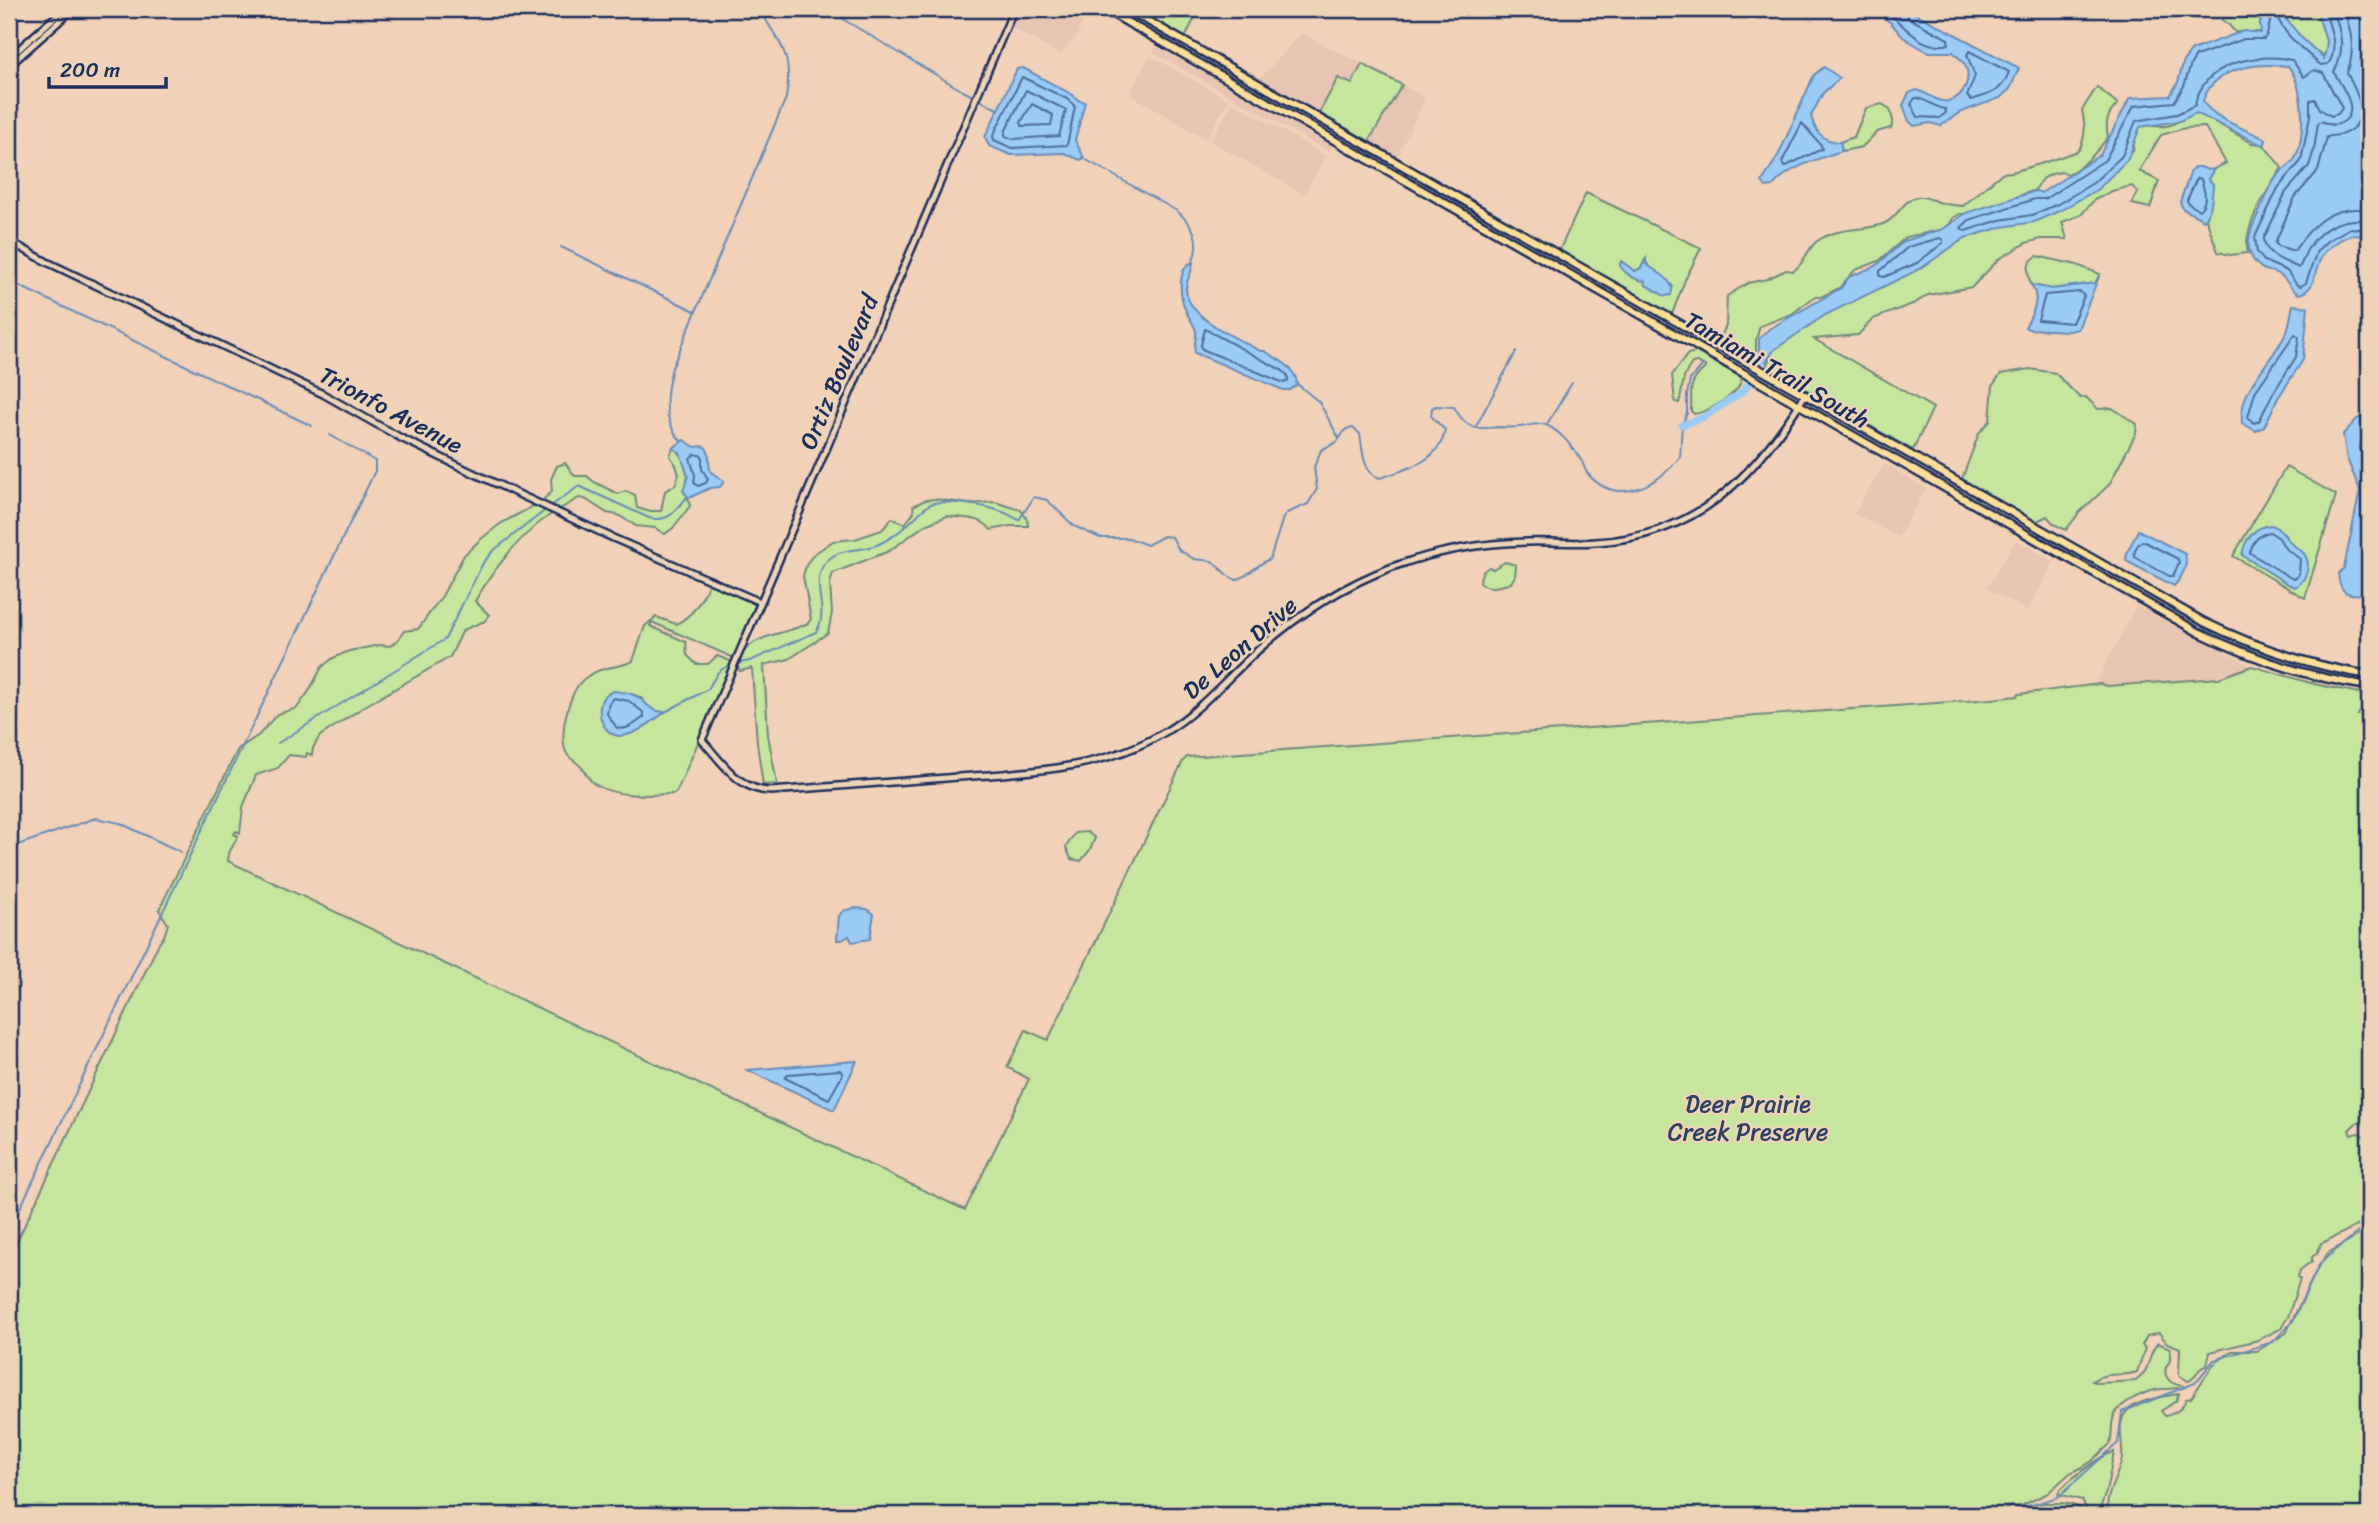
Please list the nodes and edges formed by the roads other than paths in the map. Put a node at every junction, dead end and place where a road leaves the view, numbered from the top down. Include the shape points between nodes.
1 (64, 9) edge
2 (73, 9) edge
3 (1012, 9) edge
4 (1104, 9) edge
5 (1127, 9) edge
6 (9, 58) edge
7 (9, 66) edge
8 (9, 242) edge
9 (1805, 395) junction
10 (1798, 405) junction
11 (761, 602) junction
12 (2369, 675) edge
13 (2369, 686) edge
14 (702, 740) joint

1 - 6 street
2 - 7 street
3 - 11 street, Ortiz Boulevard
4 - 10 main road, Tamiami Trail South
5 - 9 main road, Tamiami Trail South
8 - 11 street, Trionfo Avenue via 323,394 422,449
9 - 10 street, De Leon Drive
9 - 12 main road, Tamiami Trail South via 2204,622 2285,656
10 - 13 main road, Tamiami Trail South via 2198,632 2288,669
10 - 14 street, De Leon Drive via 1749,472 1686,518 1621,539 1480,545 1383,571 1329,597 1289,624 1179,723 1135,747 1095,761 1058,768 765,791 737,779
11 - 14 street, Ortiz Boulevard

